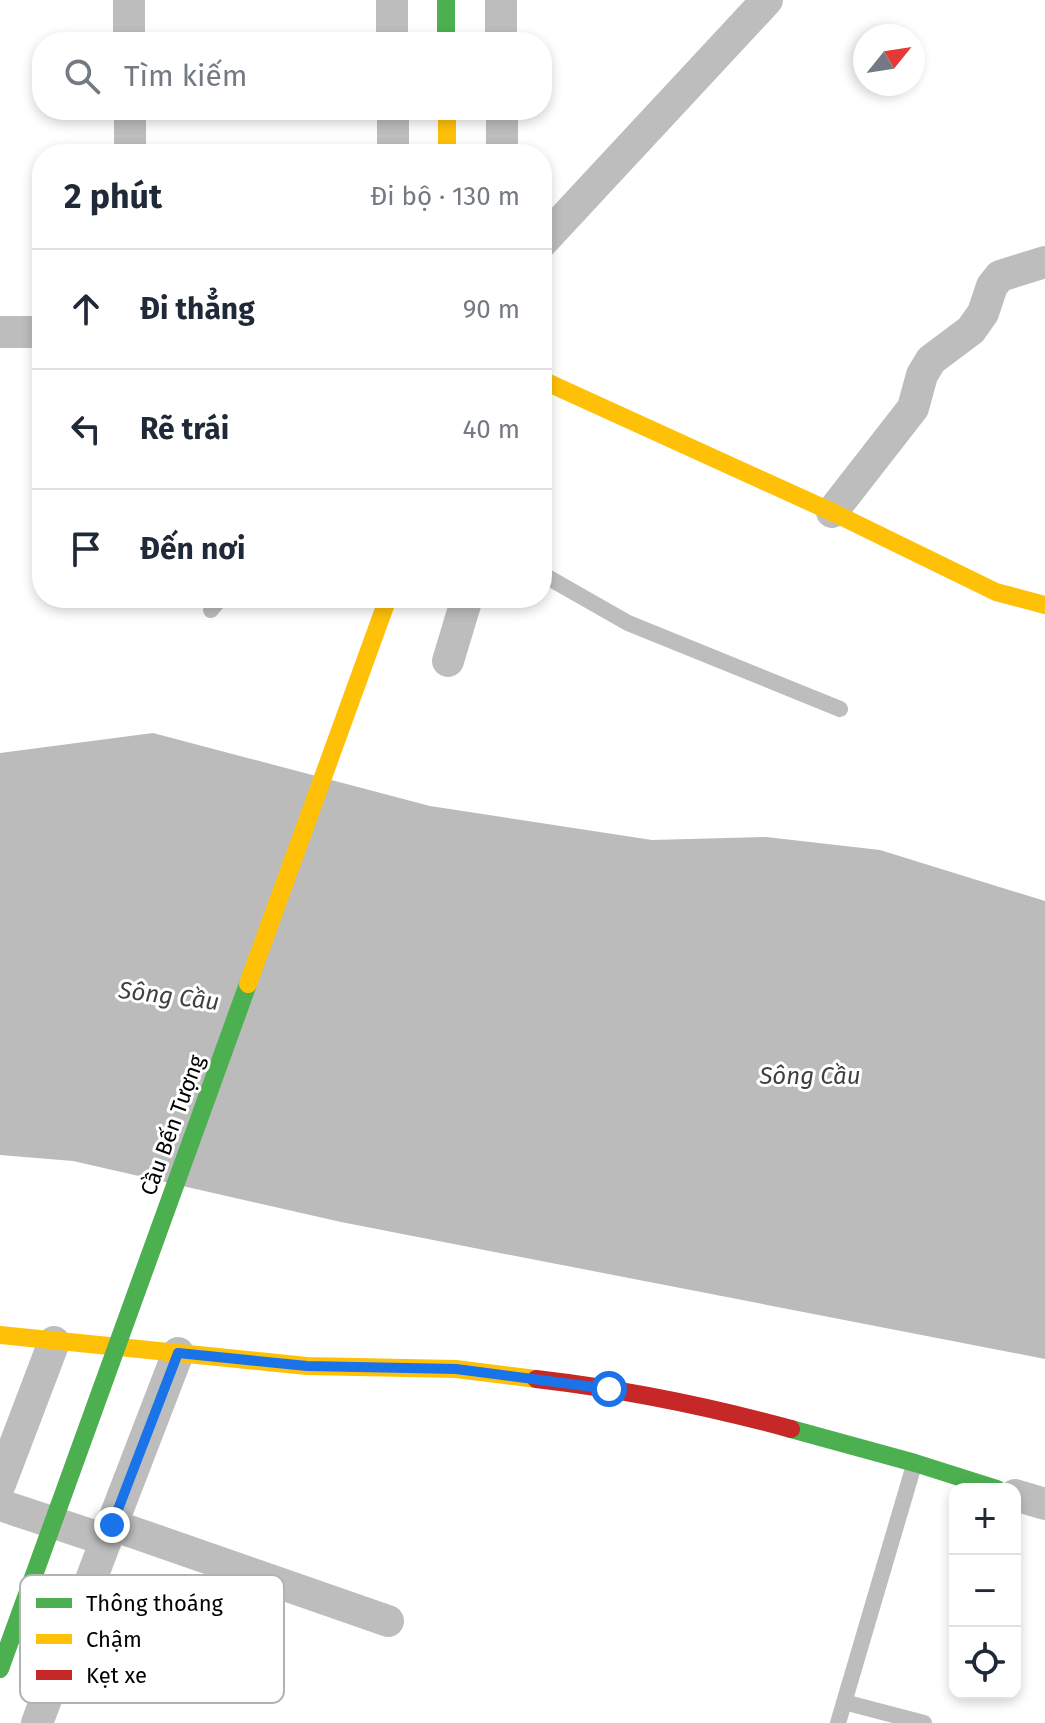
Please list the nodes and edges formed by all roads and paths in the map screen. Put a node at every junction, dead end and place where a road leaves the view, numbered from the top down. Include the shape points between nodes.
1 (129, 0) edge
2 (392, 0) edge
3 (446, 0) edge
4 (501, 0) edge
5 (767, 0) edge
6 (129, 32) edge
7 (392, 32) edge
8 (446, 32) edge
9 (501, 32) edge
10 (130, 120) edge
11 (393, 120) edge
12 (447, 120) edge
13 (502, 120) edge
14 (130, 144) edge
15 (393, 144) edge
16 (447, 144) edge
17 (502, 144) edge
18 (552, 231) edge
19 (1045, 262) edge
20 (0, 332) edge
21 (32, 332) edge
22 (552, 385) edge
23 (832, 512) junction
24 (552, 580) edge
25 (1045, 605) edge
26 (384, 608) edge
27 (464, 608) edge
28 (448, 661) dead end
29 (840, 709) dead end
30 (0, 1335) edge
31 (54, 1342) junction
32 (178, 1353) junction
33 (915, 1463) junction
34 (978, 1483) edge
35 (0, 1484) edge
36 (1021, 1497) edge
37 (1045, 1504) edge
38 (0, 1505) edge
39 (109, 1533) junction
40 (34, 1575) edge
41 (93, 1575) edge
42 (242, 1575) edge
43 (284, 1588) edge
44 (20, 1614) edge
45 (388, 1621) dead end
46 (0, 1669) edge
47 (844, 1702) junction
48 (44, 1703) edge
49 (37, 1723) edge
50 (838, 1723) edge
51 (924, 1723) edge

1 - 6 street
2 - 7 street
3 - 8 street
4 - 9 street
5 - 18 street
10 - 14 street
11 - 15 street
12 - 16 street
13 - 17 street
19 - 23 street via 1000,276 971,330 931,360 913,408
20 - 21 street
22 - 23 street
23 - 25 street via 996,592
24 - 29 lane via 628,623
26 - 40 street, Cầu Bến Tượng, bridge
27 - 28 street
30 - 31 street
31 - 32 street
31 - 35 street
32 - 33 street via 307,1366 456,1369 580,1384 722,1410
32 - 39 street
33 - 34 street
33 - 47 lane
36 - 37 street
38 - 39 street
39 - 41 street
39 - 42 street
43 - 45 street
44 - 46 street, Cầu Bến Tượng, bridge
47 - 50 lane
47 - 51 lane
48 - 49 street

